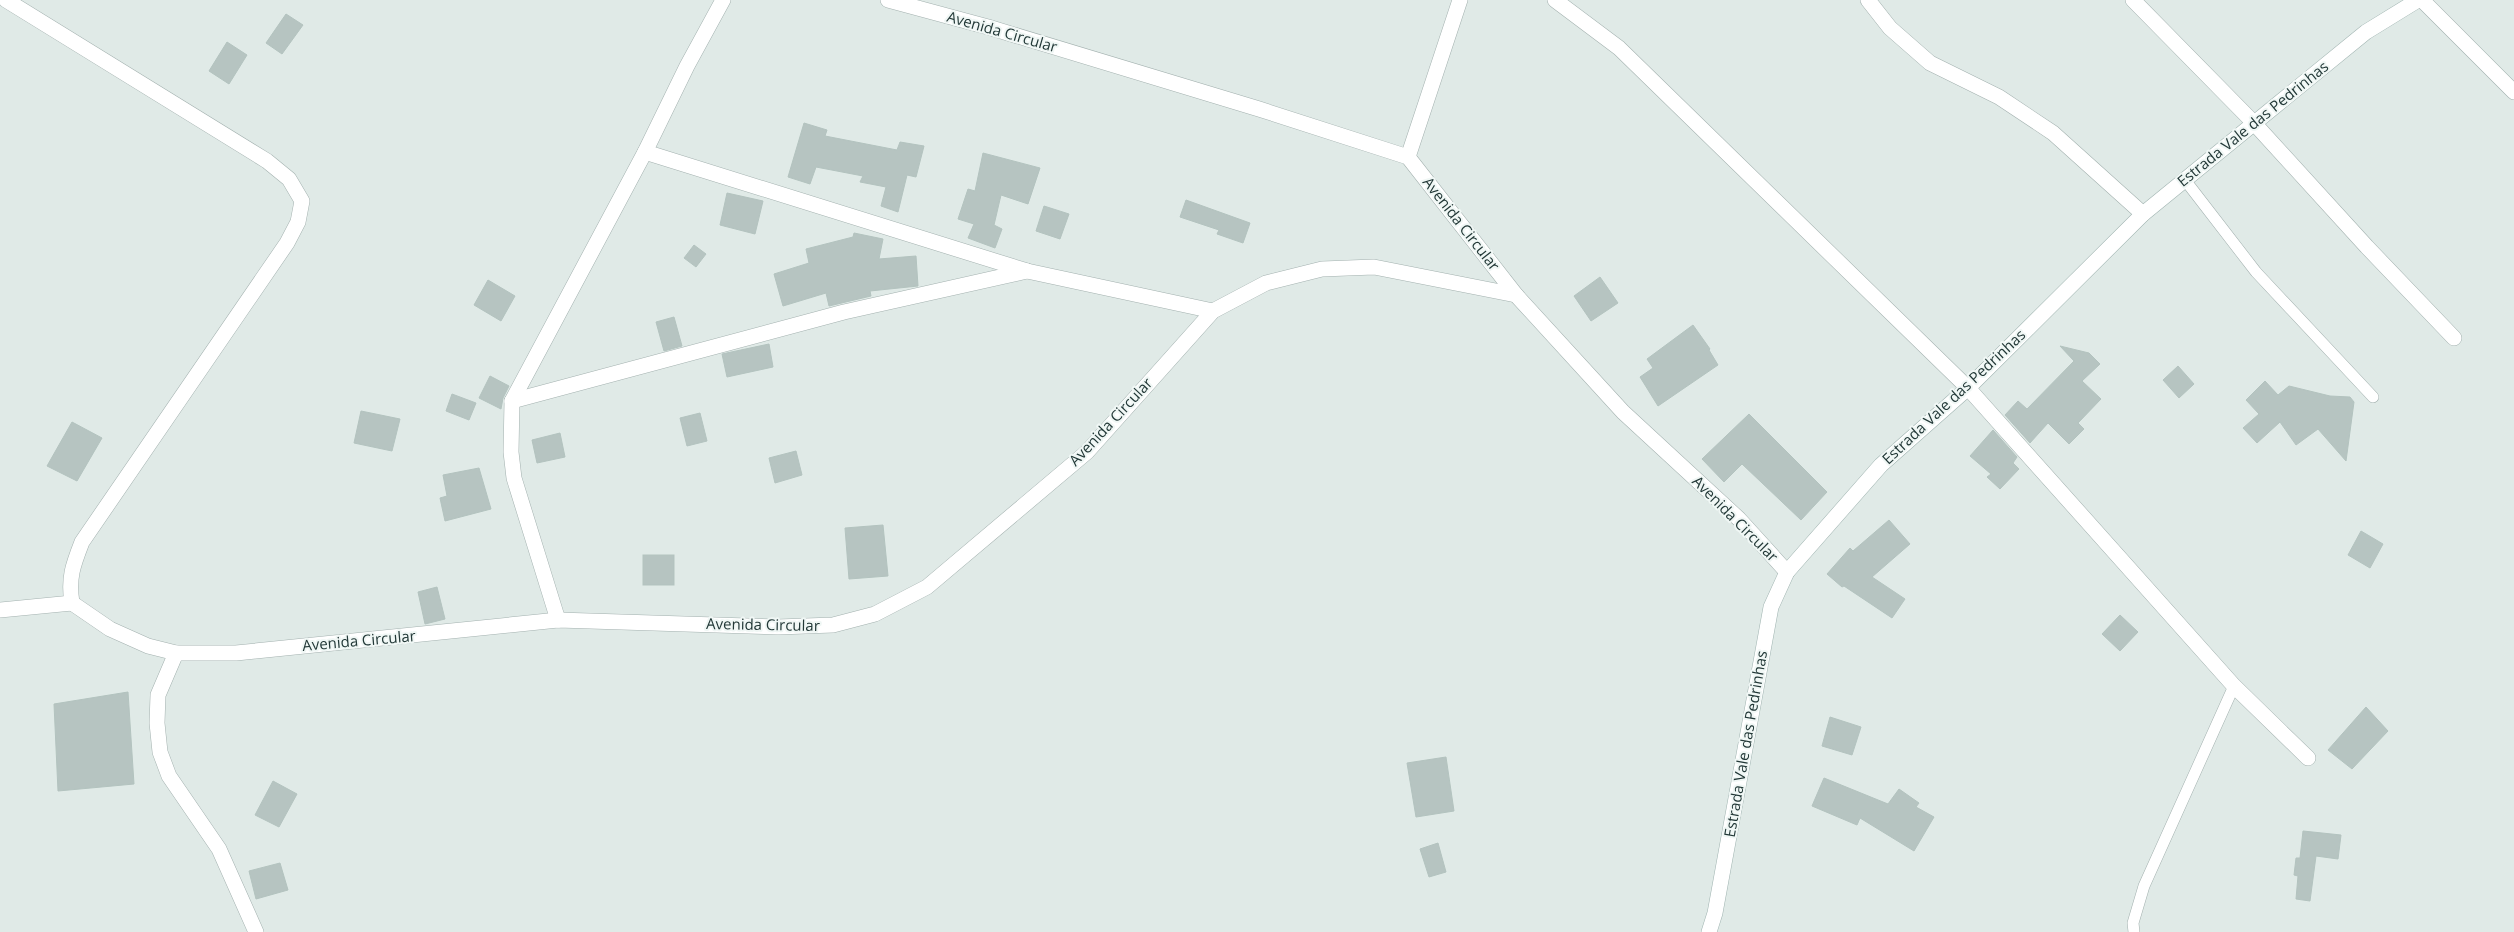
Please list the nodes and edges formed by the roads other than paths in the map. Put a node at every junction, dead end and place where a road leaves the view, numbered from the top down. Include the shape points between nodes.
1 (6, 0) edge
2 (723, 0) edge
3 (888, 0) edge
4 (1460, 0) edge
5 (1555, 0) edge
6 (1868, 0) edge
7 (2133, 0) edge
8 (2418, 0) edge
9 (2422, 0) edge
10 (2514, 92) edge
11 (2253, 122) junction
12 (645, 152) junction
13 (1408, 157) junction
14 (2185, 180) junction
15 (2143, 214) junction
16 (1027, 271) junction
17 (1516, 295) junction
18 (1213, 311) junction
19 (2454, 338) dead end
20 (1968, 388) junction
21 (2372, 397) dead end
22 (512, 402) junction
23 (1787, 572) junction
24 (72, 602) junction
25 (0, 610) edge
26 (558, 620) junction
27 (176, 653) junction
28 (2234, 686) junction
29 (2308, 758) dead end
30 (256, 932) edge
31 (1709, 932) edge
32 (2134, 932) edge

1 - 24 street via 267,161 290,179 302,200 298,222 287,243 82,542 69,584
2 - 12 street
3 - 13 street, Avenida Circular via 988,26
4 - 13 street
5 - 20 street via 1619,48
6 - 15 street via 1890,28 1930,63 1998,98 2053,133
7 - 11 street
8 - 11 street, Estrada Vale das Pedrinhas via 2366,32
9 - 10 street
11 - 14 street, Estrada Vale das Pedrinhas
11 - 19 street
12 - 16 street
12 - 22 street
13 - 17 street, Avenida Circular
14 - 15 street, Estrada Vale das Pedrinhas
14 - 21 lane via 2261,278
15 - 20 street, Estrada Vale das Pedrinhas
16 - 18 street
16 - 22 street via 844,312
17 - 18 street, Avenida Circular via 1374,268 1322,269 1266,283
17 - 23 street, Avenida Circular via 1623,412 1732,512
18 - 26 street, Avenida Circular via 1086,452 927,588 875,614 833,625 778,627
20 - 23 street, Estrada Vale das Pedrinhas via 1881,465
20 - 28 street
22 - 26 street via 514,478
23 - 31 street, Estrada Vale das Pedrinhas via 1771,607
24 - 25 street
24 - 27 street, Avenida Circular via 110,629 148,646
26 - 27 street, Avenida Circular via 236,652
27 - 30 street via 158,695 160,752 169,776 218,849
28 - 29 street
28 - 32 lane via 2144,886 2133,923

